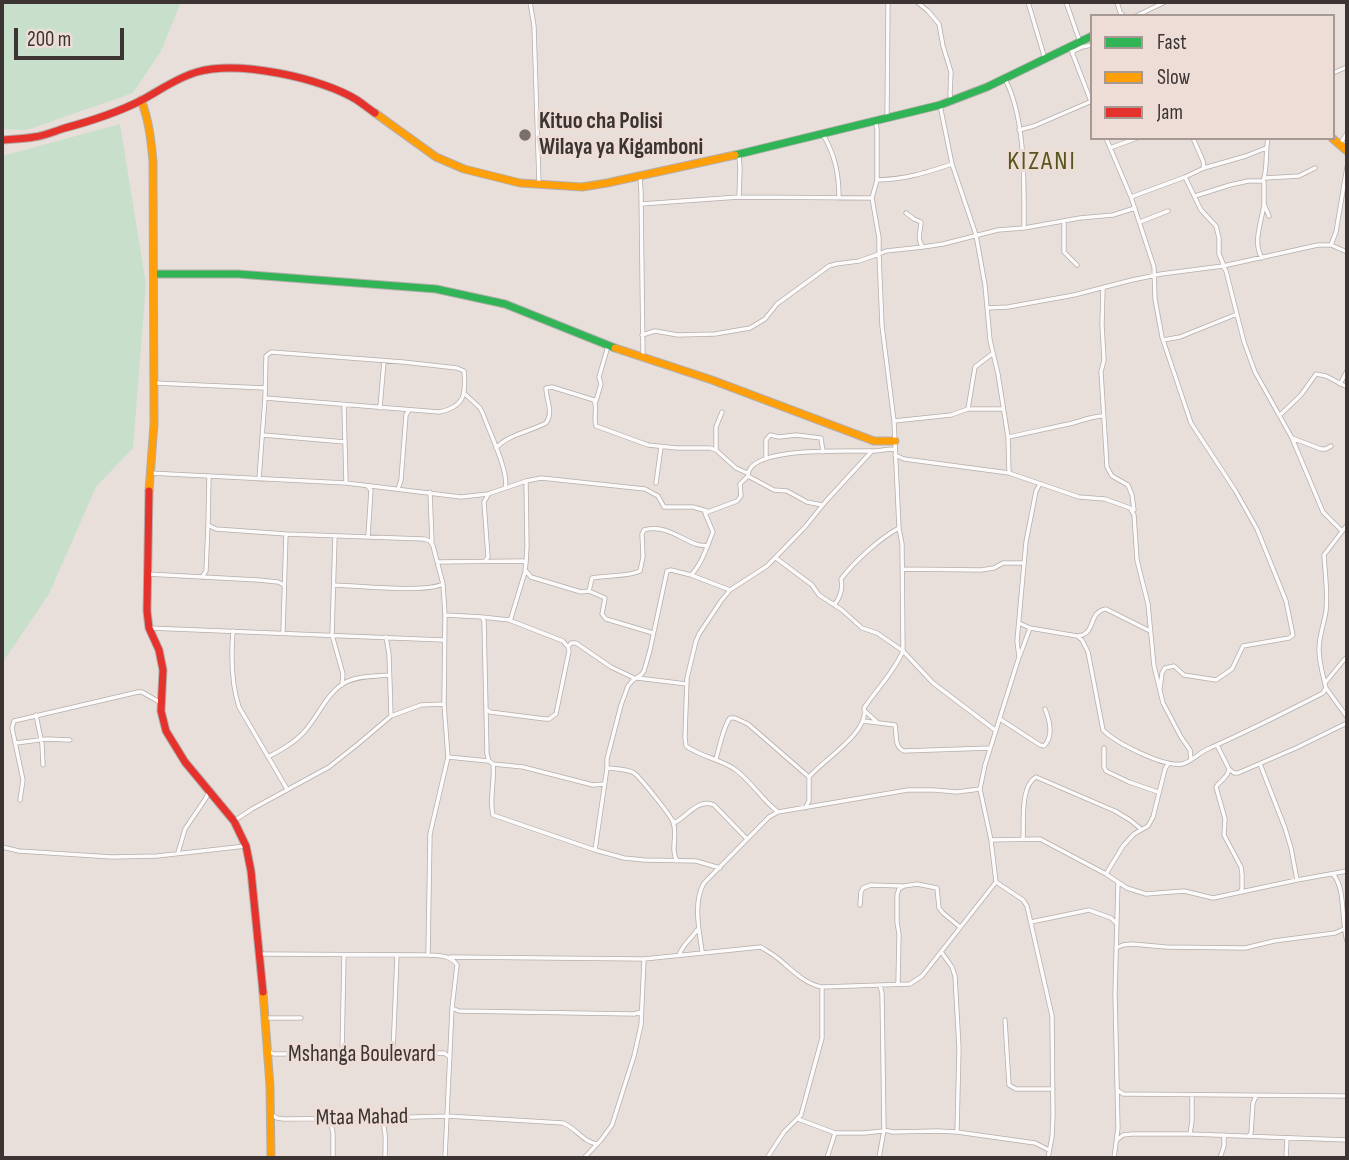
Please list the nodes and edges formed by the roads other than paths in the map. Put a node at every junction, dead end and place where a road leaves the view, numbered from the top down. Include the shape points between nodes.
1 (530, 2) edge
2 (888, 2) edge
3 (917, 2) edge
4 (1028, 2) edge
5 (1066, 2) edge
6 (1165, 2) edge
7 (1140, 14) edge
8 (1090, 37) edge
9 (1080, 42) junction
10 (1090, 45) edge
11 (1071, 49) junction
12 (1045, 59) junction
13 (1005, 79) junction
14 (1090, 99) edge
15 (141, 100) junction
16 (951, 102) junction
17 (1090, 102) edge
18 (940, 105) junction
19 (887, 117) junction
20 (875, 120) junction
21 (1019, 130) junction
22 (822, 133) junction
23 (1347, 133) edge
24 (2, 140) edge
25 (1107, 140) edge
26 (1132, 140) edge
27 (1194, 140) edge
28 (1268, 140) edge
29 (1335, 140) edge
30 (1340, 144) junction
31 (1110, 148) junction
32 (1266, 148) junction
33 (1347, 151) edge
34 (739, 154) junction
35 (953, 164) junction
36 (1206, 166) junction
37 (1347, 167) edge
38 (1315, 169) dead end
39 (639, 176) junction
40 (1185, 177) junction
41 (1264, 179) junction
42 (877, 180) junction
43 (539, 184) junction
44 (739, 197) junction
45 (1131, 197) junction
46 (1195, 197) junction
47 (839, 198) junction
48 (872, 198) junction
49 (641, 204) junction
50 (1264, 204) junction
51 (1135, 208) junction
52 (1168, 211) dead end
53 (906, 213) dead end
54 (1269, 216) dead end
55 (1064, 221) junction
56 (1140, 222) junction
57 (1024, 228) junction
58 (976, 235) junction
59 (1331, 245) junction
60 (878, 247) junction
61 (923, 247) junction
62 (886, 251) junction
63 (1347, 251) edge
64 (879, 254) junction
65 (1262, 258) junction
66 (1077, 265) dead end
67 (1223, 266) junction
68 (154, 274) junction
69 (1155, 275) junction
70 (1102, 288) junction
71 (987, 309) junction
72 (1237, 314) junction
73 (642, 335) junction
74 (1163, 340) junction
75 (608, 346) junction
76 (992, 353) junction
77 (643, 357) junction
78 (384, 362) junction
79 (1347, 371) edge
80 (153, 383) junction
81 (1340, 384) junction
82 (1347, 387) edge
83 (265, 388) junction
84 (465, 394) junction
85 (265, 398) junction
86 (461, 401) junction
87 (471, 402) junction
88 (595, 402) junction
89 (344, 405) junction
90 (380, 408) junction
91 (968, 409) junction
92 (1003, 409) junction
93 (406, 410) junction
94 (722, 412) dead end
95 (1280, 415) junction
96 (1102, 416) junction
97 (894, 421) junction
98 (262, 435) junction
99 (1008, 437) junction
100 (1292, 438) junction
101 (873, 441) junction
102 (345, 442) junction
103 (895, 445) junction
104 (1331, 446) dead end
105 (661, 447) junction
106 (496, 448) junction
107 (716, 450) junction
108 (865, 451) junction
109 (872, 451) junction
110 (823, 452) junction
111 (895, 455) junction
112 (766, 458) junction
113 (149, 473) junction
114 (1009, 473) junction
115 (747, 475) junction
116 (209, 476) junction
117 (259, 479) junction
118 (526, 481) junction
119 (656, 482) dead end
120 (346, 483) junction
121 (1040, 484) junction
122 (368, 486) junction
123 (505, 488) junction
124 (398, 489) junction
125 (430, 492) junction
126 (488, 494) junction
127 (480, 496) junction
128 (484, 502) junction
129 (822, 505) junction
130 (707, 511) junction
131 (1134, 512) junction
132 (1347, 524) edge
133 (208, 525) junction
134 (899, 528) junction
135 (1342, 531) junction
136 (286, 534) junction
137 (335, 536) junction
138 (368, 536) junction
139 (708, 545) junction
140 (432, 546) junction
141 (776, 558) junction
142 (485, 561) junction
143 (437, 562) junction
144 (526, 563) junction
145 (1024, 563) junction
146 (903, 569) junction
147 (525, 570) junction
148 (206, 571) junction
149 (147, 574) junction
150 (691, 575) junction
151 (202, 577) junction
152 (210, 577) junction
153 (285, 578) junction
154 (278, 582) junction
155 (284, 584) junction
156 (443, 584) junction
157 (335, 585) junction
158 (730, 590) junction
159 (589, 592) junction
160 (834, 605) junction
161 (445, 615) junction
162 (482, 617) junction
163 (509, 620) junction
164 (1018, 623) junction
165 (149, 628) junction
166 (1030, 628) junction
167 (233, 631) junction
168 (1150, 631) junction
169 (283, 632) junction
170 (653, 632) junction
171 (1087, 633) junction
172 (332, 635) junction
173 (338, 635) junction
174 (1077, 636) junction
175 (386, 637) junction
176 (334, 640) junction
177 (443, 640) junction
178 (1086, 646) junction
179 (568, 647) junction
180 (903, 652) junction
181 (1019, 657) junction
182 (1347, 657) edge
183 (389, 675) junction
184 (636, 678) junction
185 (688, 684) junction
186 (342, 685) junction
187 (1326, 685) junction
188 (1160, 689) junction
189 (161, 703) junction
190 (444, 704) junction
191 (1045, 709) dead end
192 (488, 710) junction
193 (866, 712) junction
194 (36, 715) junction
195 (391, 716) junction
196 (1347, 717) edge
197 (999, 719) junction
198 (863, 721) junction
199 (878, 723) junction
200 (1347, 723) edge
201 (996, 730) junction
202 (41, 739) junction
203 (70, 740) dead end
204 (16, 743) junction
205 (1217, 745) junction
206 (990, 748) junction
207 (1104, 748) dead end
208 (1190, 750) junction
209 (1199, 753) junction
210 (268, 757) junction
211 (448, 757) junction
212 (716, 759) junction
213 (1191, 759) junction
214 (1163, 761) junction
215 (491, 763) junction
216 (1169, 763) junction
217 (1260, 764) junction
218 (43, 765) dead end
219 (607, 768) junction
220 (1165, 769) junction
221 (1229, 769) junction
222 (809, 776) junction
223 (604, 784) junction
224 (288, 789) junction
225 (980, 789) junction
226 (209, 790) junction
227 (1158, 792) junction
228 (20, 800) dead end
229 (805, 808) junction
230 (778, 812) junction
231 (234, 821) junction
232 (673, 821) junction
233 (1141, 829) junction
234 (1023, 839) junction
235 (748, 840) junction
236 (991, 840) junction
237 (246, 846) junction
238 (2, 847) edge
239 (595, 850) junction
240 (178, 853) junction
241 (677, 861) junction
242 (720, 868) junction
243 (1345, 872) edge
244 (1106, 874) junction
245 (1333, 874) junction
246 (1297, 880) junction
247 (1339, 880) junction
248 (996, 882) junction
249 (1118, 882) junction
250 (904, 886) junction
251 (1239, 894) junction
252 (860, 905) dead end
253 (1031, 922) junction
254 (1117, 925) junction
255 (698, 928) junction
256 (960, 928) junction
257 (1345, 930) edge
258 (1347, 941) edge
259 (1115, 948) junction
260 (701, 953) junction
261 (941, 953) junction
262 (260, 954) junction
263 (344, 955) junction
264 (397, 955) junction
265 (428, 955) junction
266 (679, 955) junction
267 (450, 957) junction
268 (464, 958) junction
269 (644, 959) junction
270 (457, 965) junction
271 (898, 984) junction
272 (880, 985) junction
273 (822, 988) junction
274 (452, 1008) junction
275 (642, 1012) junction
276 (265, 1018) junction
277 (301, 1018) dead end
278 (1005, 1020) dead end
279 (450, 1048) junction
280 (271, 1052) junction
281 (342, 1053) junction
282 (393, 1053) junction
283 (444, 1053) junction
284 (450, 1057) junction
285 (1052, 1089) junction
286 (1118, 1089) junction
287 (1123, 1094) junction
288 (1192, 1095) junction
289 (1256, 1096) junction
290 (1347, 1096) edge
291 (1118, 1098) junction
292 (447, 1116) junction
293 (330, 1118) junction
294 (382, 1118) junction
295 (273, 1119) junction
296 (798, 1119) junction
297 (1118, 1128) junction
298 (884, 1130) junction
299 (957, 1132) junction
300 (835, 1133) junction
301 (1190, 1134) junction
302 (1123, 1135) junction
303 (1224, 1135) junction
304 (1248, 1136) junction
305 (1287, 1138) junction
306 (1117, 1140) junction
307 (1347, 1140) edge
308 (597, 1144) junction
309 (1049, 1150) junction
310 (271, 1158) edge
311 (332, 1158) edge
312 (385, 1158) edge
313 (445, 1158) edge
314 (584, 1158) edge
315 (767, 1158) edge
316 (827, 1158) edge
317 (879, 1158) edge
318 (1048, 1158) edge
319 (1114, 1158) edge
320 (1220, 1158) edge
321 (1286, 1158) edge

1 - 43 street
2 - 19 street
3 - 16 street via 939,24 951,72
4 - 12 street
5 - 9 street
6 - 7 street
8 - 9 street
9 - 11 street
10 - 11 street
11 - 12 street
11 - 14 street
12 - 13 street
13 - 16 street
13 - 21 street
15 - 24 street via 48,134
15 - 43 street via 174,81 211,69 285,75 357,100 451,164
15 - 68 street via 153,161
16 - 18 street
17 - 21 street
18 - 19 street
18 - 35 street
19 - 20 street
20 - 22 street
20 - 42 street
21 - 57 street
22 - 34 street
22 - 47 street via 838,168
23 - 30 street
25 - 31 street
26 - 31 street
27 - 36 street
28 - 32 street
29 - 30 street
30 - 33 street
31 - 45 street
32 - 36 street
32 - 41 street
34 - 39 street
34 - 44 street
35 - 42 street via 920,176
35 - 58 street
36 - 40 street
37 - 59 street
38 - 41 street
39 - 43 street via 582,187
39 - 49 street
40 - 45 street
40 - 46 street
41 - 46 street
41 - 50 street
42 - 48 street
44 - 47 street
44 - 49 street
45 - 51 street
46 - 67 street via 1216,226
47 - 48 street
48 - 60 street
49 - 73 street
50 - 54 street
50 - 65 street via 1258,246
51 - 55 street
51 - 56 street
52 - 56 street
53 - 61 street via 921,222 918,235
55 - 57 street
55 - 66 street via 1064,252
56 - 69 street
57 - 58 street
58 - 61 street
58 - 71 street
59 - 63 street
59 - 65 street
60 - 62 street
60 - 64 street
61 - 62 street
62 - 64 street
64 - 73 street via 829,266 750,328 715,334 655,331
64 - 97 street
65 - 67 street
67 - 69 street
67 - 72 street
68 - 75 street via 238,274 436,289 505,304
68 - 80 street
69 - 70 street
69 - 74 street
70 - 71 street
70 - 96 street
71 - 76 street
72 - 74 street
72 - 95 street via 1247,354
73 - 77 street
74 - 188 street via 1191,423 1257,529 1286,600 1293,635 1243,646 1231,669 1216,680 1184,675 1174,666 1165,668
75 - 77 street
75 - 88 street
76 - 91 street via 975,367
76 - 92 street
77 - 101 street
78 - 83 street via 271,352 266,356
78 - 84 street via 457,368 464,371
78 - 90 street
79 - 81 street
80 - 83 street
80 - 113 street
81 - 82 street
81 - 95 street via 1316,374
83 - 85 street
84 - 86 street
84 - 87 street
85 - 89 street
85 - 98 street
86 - 87 street
86 - 93 street via 444,412
87 - 106 street via 480,408
88 - 105 street via 596,426
88 - 106 street via 546,388 548,420
89 - 90 street
89 - 102 street
90 - 93 street
91 - 92 street
91 - 97 street
92 - 99 street
93 - 124 street
94 - 107 street via 716,427
95 - 100 street
96 - 99 street
96 - 131 street via 1107,467 1112,477 1128,485
97 - 103 street
98 - 102 street
98 - 117 street
99 - 114 street
100 - 104 street via 1321,449
100 - 135 street via 1324,512
101 - 103 street
101 - 108 street
102 - 120 street
103 - 109 street
103 - 111 street
105 - 107 street
105 - 119 street
106 - 123 street via 506,476
107 - 115 street
108 - 109 street
108 - 110 street
109 - 129 street
110 - 112 street
110 - 112 street via 821,438 770,435
111 - 114 street
111 - 134 street
112 - 115 street
113 - 116 street
113 - 149 street
114 - 121 street
115 - 129 street via 774,490
115 - 130 street via 737,501
116 - 117 street
116 - 133 street
117 - 120 street
118 - 123 street
118 - 130 street via 541,478 645,489 664,506
118 - 144 street
120 - 122 street
121 - 131 street via 1079,497 1111,500
121 - 145 street
122 - 124 street
122 - 138 street
123 - 126 street
124 - 125 street
125 - 127 street
125 - 140 street
126 - 127 street
126 - 128 street
127 - 128 street
128 - 142 street
129 - 141 street
130 - 139 street via 713,532
131 - 168 street
132 - 135 street
133 - 136 street
133 - 148 street
134 - 146 street
134 - 160 street via 852,565 841,579 839,600
135 - 187 street via 1324,555 1326,613 1319,650
136 - 137 street
136 - 153 street
137 - 138 street
137 - 157 street
138 - 140 street via 424,539
139 - 150 street
139 - 159 street via 700,547 659,528 643,530 640,571 592,578
140 - 143 street
141 - 158 street
141 - 160 street
142 - 143 street
142 - 144 street
143 - 156 street
144 - 147 street
145 - 146 street via 981,570
145 - 164 street
146 - 180 street
147 - 159 street via 531,577
147 - 163 street
148 - 151 street
148 - 152 street
149 - 151 street
149 - 165 street
150 - 158 street
150 - 170 street via 667,571
151 - 152 street
152 - 154 street
153 - 154 street
153 - 155 street
154 - 155 street
155 - 169 street
156 - 157 street
156 - 161 street
157 - 172 street
158 - 185 street via 696,641
159 - 170 street via 605,598 602,614 606,619
160 - 180 street via 864,630 877,633
161 - 162 street
161 - 177 street
162 - 163 street
162 - 192 street
163 - 179 street
164 - 166 street
164 - 181 street
165 - 167 street
165 - 189 street via 163,670
166 - 174 street
166 - 181 street
167 - 169 street
167 - 210 street via 235,694
168 - 171 street via 1102,609
168 - 188 street
169 - 172 street
170 - 184 street via 643,671
171 - 174 street
171 - 178 street
172 - 173 street
172 - 176 street
173 - 175 street
173 - 176 street
174 - 178 street
175 - 177 street
175 - 183 street
176 - 186 street
177 - 190 street
178 - 214 street via 1103,730 1132,749
179 - 184 street via 576,643
179 - 192 street via 553,717
180 - 193 street via 864,708
180 - 201 street via 933,683
181 - 197 street
182 - 187 street
183 - 186 street
183 - 195 street
184 - 185 street
184 - 219 street via 621,705
185 - 212 street via 686,747
186 - 210 street via 305,732
187 - 196 street
187 - 205 street via 1323,693
188 - 208 street
189 - 194 street via 142,692
189 - 226 street via 171,740
190 - 195 street via 421,705
190 - 211 street
191 - 197 street via 1051,727 1044,746
192 - 215 street via 486,754
193 - 198 street
193 - 199 street
194 - 202 street
194 - 204 street via 13,723
195 - 224 street via 339,760
197 - 201 street
198 - 199 street
198 - 222 street via 842,748
199 - 206 street via 895,725 897,744 904,751
200 - 217 street
201 - 206 street
202 - 203 street
202 - 204 street
202 - 218 street
204 - 228 street via 23,780
205 - 209 street
205 - 221 street
206 - 225 street
207 - 227 street via 1106,771
208 - 209 street
208 - 213 street
209 - 213 street
210 - 224 street
211 - 215 street
211 - 265 street via 430,834
212 - 222 street via 725,723 735,718
212 - 230 street via 734,769
213 - 216 street
214 - 216 street
214 - 220 street
215 - 223 street
215 - 239 street via 493,815
216 - 220 street
217 - 221 street via 1238,773
217 - 246 street via 1285,828
219 - 223 street
219 - 232 street via 636,774
220 - 227 street
221 - 251 street via 1216,787 1225,819 1224,835 1241,867
222 - 229 street
223 - 239 street
224 - 231 street
225 - 229 street via 908,790
225 - 236 street
226 - 231 street
226 - 240 street via 185,829
227 - 233 street via 1153,817
229 - 230 street
230 - 235 street
231 - 237 street
232 - 235 street via 709,802
232 - 241 street
233 - 234 street via 1115,811 1036,777 1026,788
233 - 244 street via 1123,846
234 - 236 street
234 - 244 street via 1050,843
235 - 242 street
236 - 248 street
237 - 240 street
237 - 262 street
238 - 240 street via 112,857
239 - 241 street via 624,858
241 - 242 street
242 - 255 street via 701,888
243 - 245 street
243 - 247 street
244 - 249 street
245 - 246 street
245 - 247 street
246 - 251 street
247 - 257 street
248 - 253 street via 1023,900
248 - 256 street
249 - 251 street via 1146,894 1175,890 1213,898
249 - 254 street
250 - 252 street via 863,888
250 - 256 street via 937,888 939,908
250 - 271 street via 897,895
253 - 254 street via 1089,910
253 - 285 street via 1052,1016
254 - 259 street
255 - 260 street
255 - 266 street
256 - 261 street
257 - 258 street
257 - 259 street via 1245,948 1132,944
259 - 286 street
260 - 266 street
260 - 273 street via 761,947
261 - 271 street via 918,979
261 - 299 street via 955,976
262 - 263 street
262 - 276 street
263 - 264 street
263 - 281 street
264 - 265 street
264 - 282 street
265 - 267 street
266 - 269 street
267 - 268 street
267 - 270 street
268 - 269 street
268 - 270 street
269 - 275 street
270 - 274 street
271 - 272 street
272 - 273 street
272 - 298 street
273 - 296 street via 821,1038
274 - 275 street
274 - 279 street
275 - 308 street via 620,1102 612,1125
276 - 277 street
276 - 280 street
278 - 285 street via 1009,1085
279 - 283 street
279 - 284 street
280 - 281 street, Mshanga Boulevard
280 - 295 street
281 - 282 street, Mshanga Boulevard
282 - 283 street, Mshanga Boulevard
283 - 284 street, Mshanga Boulevard
284 - 292 street
285 - 309 street
286 - 287 street
286 - 291 street
287 - 288 street
287 - 291 street
288 - 289 street
288 - 301 street
289 - 290 street
289 - 304 street
291 - 297 street
292 - 294 street, Mtaa Mahad
292 - 308 street, Mtaa Mahad via 563,1123
292 - 313 street
293 - 294 street, Mtaa Mahad
293 - 295 street, Mtaa Mahad
293 - 311 street
294 - 312 street
295 - 310 street
296 - 300 street
296 - 315 street
297 - 302 street
297 - 306 street
298 - 299 street
298 - 300 street
298 - 317 street
299 - 309 street via 1035,1143
300 - 316 street
301 - 302 street
301 - 303 street
302 - 306 street
303 - 304 street
303 - 320 street
304 - 305 street
305 - 307 street
305 - 321 street
306 - 319 street
308 - 314 street
309 - 318 street

